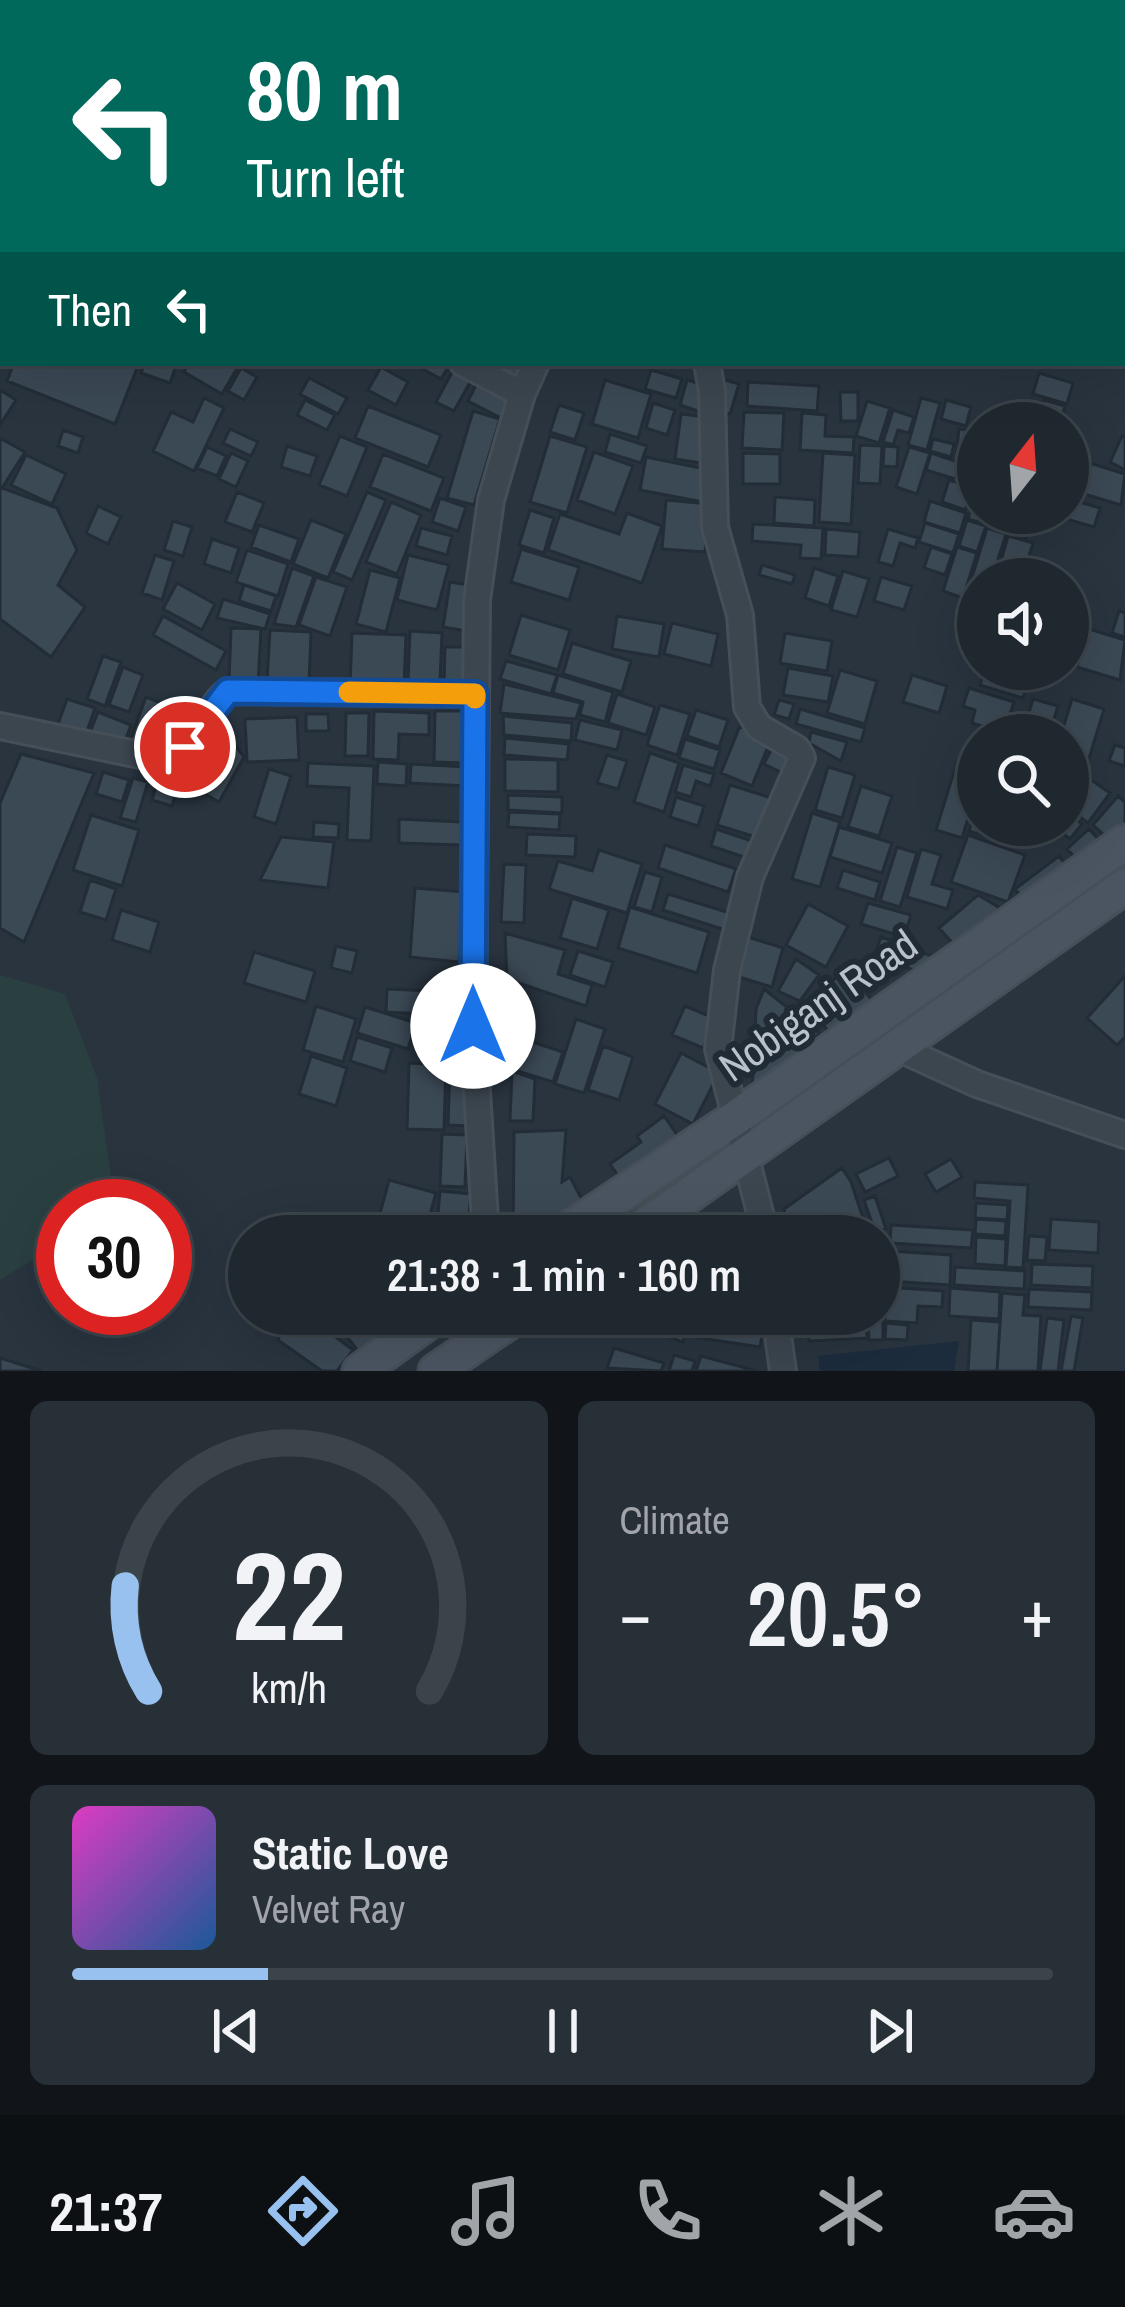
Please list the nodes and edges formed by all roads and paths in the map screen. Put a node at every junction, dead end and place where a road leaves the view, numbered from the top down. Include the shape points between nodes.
1 (469, 366) edge
2 (535, 366) edge
3 (708, 366) edge
4 (522, 394) junction
5 (475, 694) junction
6 (0, 726) edge
7 (1125, 842) edge
8 (1125, 886) edge
9 (896, 1047) junction
10 (734, 1119) junction
11 (1125, 1135) edge
12 (747, 1152) junction
13 (485, 1215) edge
14 (590, 1215) edge
15 (661, 1215) edge
16 (761, 1215) edge
17 (410, 1335) edge
18 (486, 1335) edge
19 (778, 1335) edge
20 (360, 1371) edge
21 (436, 1371) edge
22 (783, 1371) edge

1 - 4 street
2 - 4 street
3 - 10 street via 716,527 740,615 747,707 759,727 802,758 750,877 727,970 718,1049
4 - 5 street via 491,500
5 - 6 street via 228,691 185,747 164,760
5 - 13 street via 473,1026
7 - 10 main road, Nobiganj Road
8 - 9 main road, Nobiganj Road
9 - 11 street
9 - 12 main road, Nobiganj Road
10 - 12 street
10 - 14 main road, Nobiganj Road
12 - 15 main road, Nobiganj Road
12 - 16 street
17 - 20 main road
18 - 21 main road
19 - 22 street

